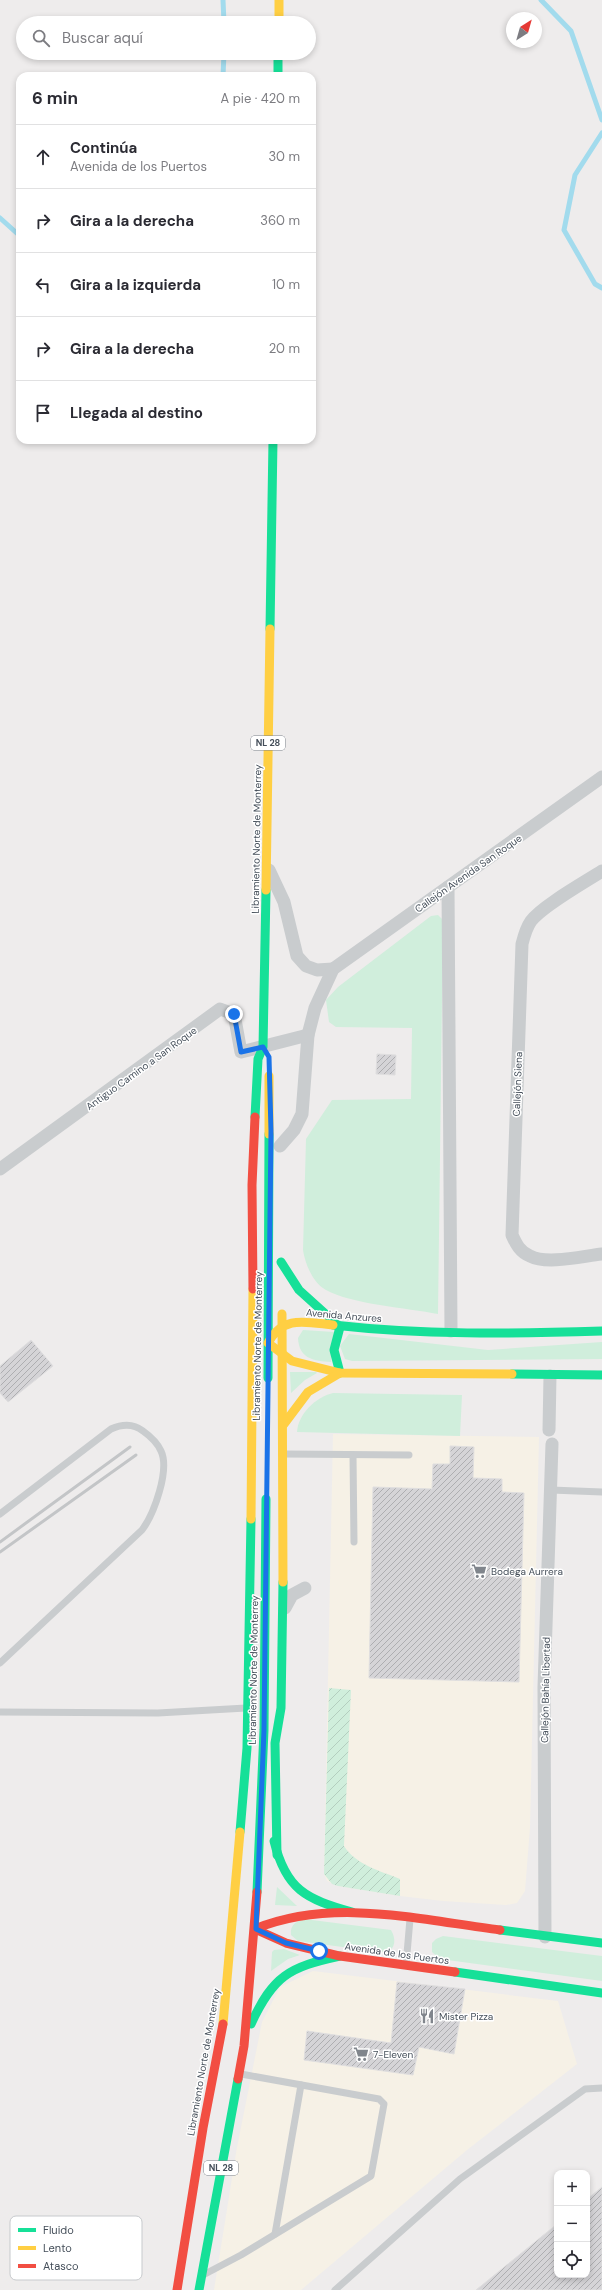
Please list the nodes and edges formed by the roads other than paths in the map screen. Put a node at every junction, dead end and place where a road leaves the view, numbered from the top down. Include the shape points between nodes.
1 (279, 0) edge
2 (279, 16) edge
3 (278, 60) edge
4 (278, 72) edge
5 (273, 444) edge
6 (602, 777) edge
7 (267, 865) junction
8 (602, 870) edge
9 (448, 887) junction
10 (333, 969) junction
11 (308, 1035) junction
12 (268, 1058) junction
13 (281, 1150) joint
14 (0, 1169) edge
15 (252, 1185) junction
16 (602, 1254) edge
17 (281, 1278) dead end
18 (282, 1302) dead end
19 (282, 1326) junction
20 (340, 1327) junction
21 (602, 1331) edge
22 (451, 1332) junction
23 (268, 1343) junction
24 (283, 1356) junction
25 (340, 1373) junction
26 (602, 1375) edge
27 (550, 1376) junction
28 (267, 1387) dead end
29 (284, 1424) junction
30 (549, 1430) dead end
31 (552, 1444) dead end
32 (284, 1454) junction
33 (353, 1455) junction
34 (409, 1455) dead end
35 (551, 1490) junction
36 (251, 1492) junction
37 (266, 1492) dead end
38 (602, 1492) edge
39 (0, 1514) edge
40 (354, 1542) dead end
41 (283, 1562) junction
42 (283, 1621) junction
43 (0, 1663) edge
44 (282, 1666) junction
45 (264, 1707) junction
46 (246, 1708) junction
47 (0, 1712) edge
48 (264, 1730) junction
49 (247, 1748) junction
50 (263, 1751) junction
51 (277, 1855) junction
52 (247, 1866) dead end
53 (247, 1894) dead end
54 (352, 1912) junction
55 (410, 1919) junction
56 (256, 1929) junction
57 (546, 1937) junction
58 (602, 1943) edge
59 (340, 1956) junction
60 (241, 1965) dead end
61 (406, 1966) junction
62 (602, 1993) edge
63 (244, 2046) junction
64 (239, 2074) junction
65 (222, 2083) dead end
66 (301, 2085) junction
67 (602, 2088) edge
68 (203, 2128) junction
69 (275, 2234) junction
70 (201, 2276) junction
71 (177, 2290) edge
72 (199, 2290) edge
73 (335, 2290) edge

1 - 2 main road
3 - 4 main road
5 - 7 main road, Libramiento Norte de Monterrey / NL 28
6 - 9 street, Callejón Avenida San Roque
7 - 10 street via 284,902 297,956 306,966 316,970
7 - 12 main road, Libramiento Norte de Monterrey / NL 28
8 - 16 street, Callejón Siena via 542,912 531,921 525,931 522,944 512,1235 518,1248 530,1256 544,1260
9 - 10 street, Callejón Avenida San Roque
9 - 22 street
10 - 11 street via 315,1008
11 - 12 street
11 - 13 street via 302,1114
12 - 13 main road via 276,1079
12 - 14 street, Antiguo Camino a San Roque via 241,1052 234,1014 220,1009
12 - 15 main road, Libramiento Norte de Monterrey / NL 28 via 258,1058
12 - 23 main road, Libramiento Norte de Monterrey / NL 28 via 271,1131
15 - 23 main road via 260,1201 261,1334
15 - 36 main road, Libramiento Norte de Monterrey / NL 28
17 - 20 main road via 281,1259 297,1290
18 - 19 main road
19 - 20 main road, Avenida Anzures via 305,1322
19 - 23 main road via 275,1330
19 - 24 main road
20 - 22 main road, Avenida Anzures
20 - 25 main road via 334,1350
21 - 22 main road, Avenida Anzures via 531,1334
23 - 24 main road
23 - 28 main road, Libramiento Norte de Monterrey / NL 28
23 - 36 main road via 262,1355 259,1371 256,1454
24 - 25 main road via 305,1366
24 - 29 main road
25 - 27 main road
25 - 29 main road via 308,1392
26 - 27 main road
27 - 30 street
29 - 32 main road
31 - 35 street, Callejón Bahía Libertad
32 - 33 lane
32 - 41 main road
33 - 34 lane
33 - 40 lane
35 - 38 lane
35 - 57 street, Callejón Bahía Libertad via 544,1687
36 - 46 main road, Libramiento Norte de Monterrey / NL 28
37 - 45 main road, Libramiento Norte de Monterrey / NL 28
39 - 43 lane via 119,1425 139,1428 156,1442 162,1452 164,1461 157,1505 142,1530
41 - 42 main road
41 - 42 street via 296,1581 305,1588 292,1595
42 - 44 main road
44 - 48 main road
44 - 51 main road via 281,1708 276,1743
45 - 46 lane
45 - 48 main road, Libramiento Norte de Monterrey / NL 28
46 - 47 lane via 158,1713
46 - 49 main road, Libramiento Norte de Monterrey / NL 28
48 - 50 main road, Libramiento Norte de Monterrey / NL 28
49 - 52 main road
49 - 68 main road, Libramiento Norte de Monterrey / NL 28 via 224,2016
50 - 51 main road
50 - 56 main road, Libramiento Norte de Monterrey / NL 28
51 - 54 main road via 296,1890 321,1904
53 - 56 main road via 248,1915
54 - 55 main road
54 - 56 main road via 296,1916 273,1921
55 - 57 main road
55 - 61 lane
56 - 59 main road, Avenida de los Puertos via 286,1943
56 - 60 main road via 247,1944
56 - 63 main road, Libramiento Norte de Monterrey / NL 28
57 - 58 main road
59 - 61 main road, Avenida de los Puertos
59 - 63 main road via 305,1963 281,1977 257,2010
61 - 62 main road, Avenida de los Puertos
63 - 64 main road, Libramiento Norte de Monterrey / NL 28
64 - 66 lane
64 - 70 main road, Libramiento Norte de Monterrey / NL 28
65 - 68 main road
66 - 69 lane
66 - 69 lane via 379,2099 384,2104 371,2176
67 - 73 lane via 585,2089 460,2179
68 - 71 main road, Libramiento Norte de Monterrey / NL 28
69 - 70 lane
70 - 72 main road, Libramiento Norte de Monterrey / NL 28

